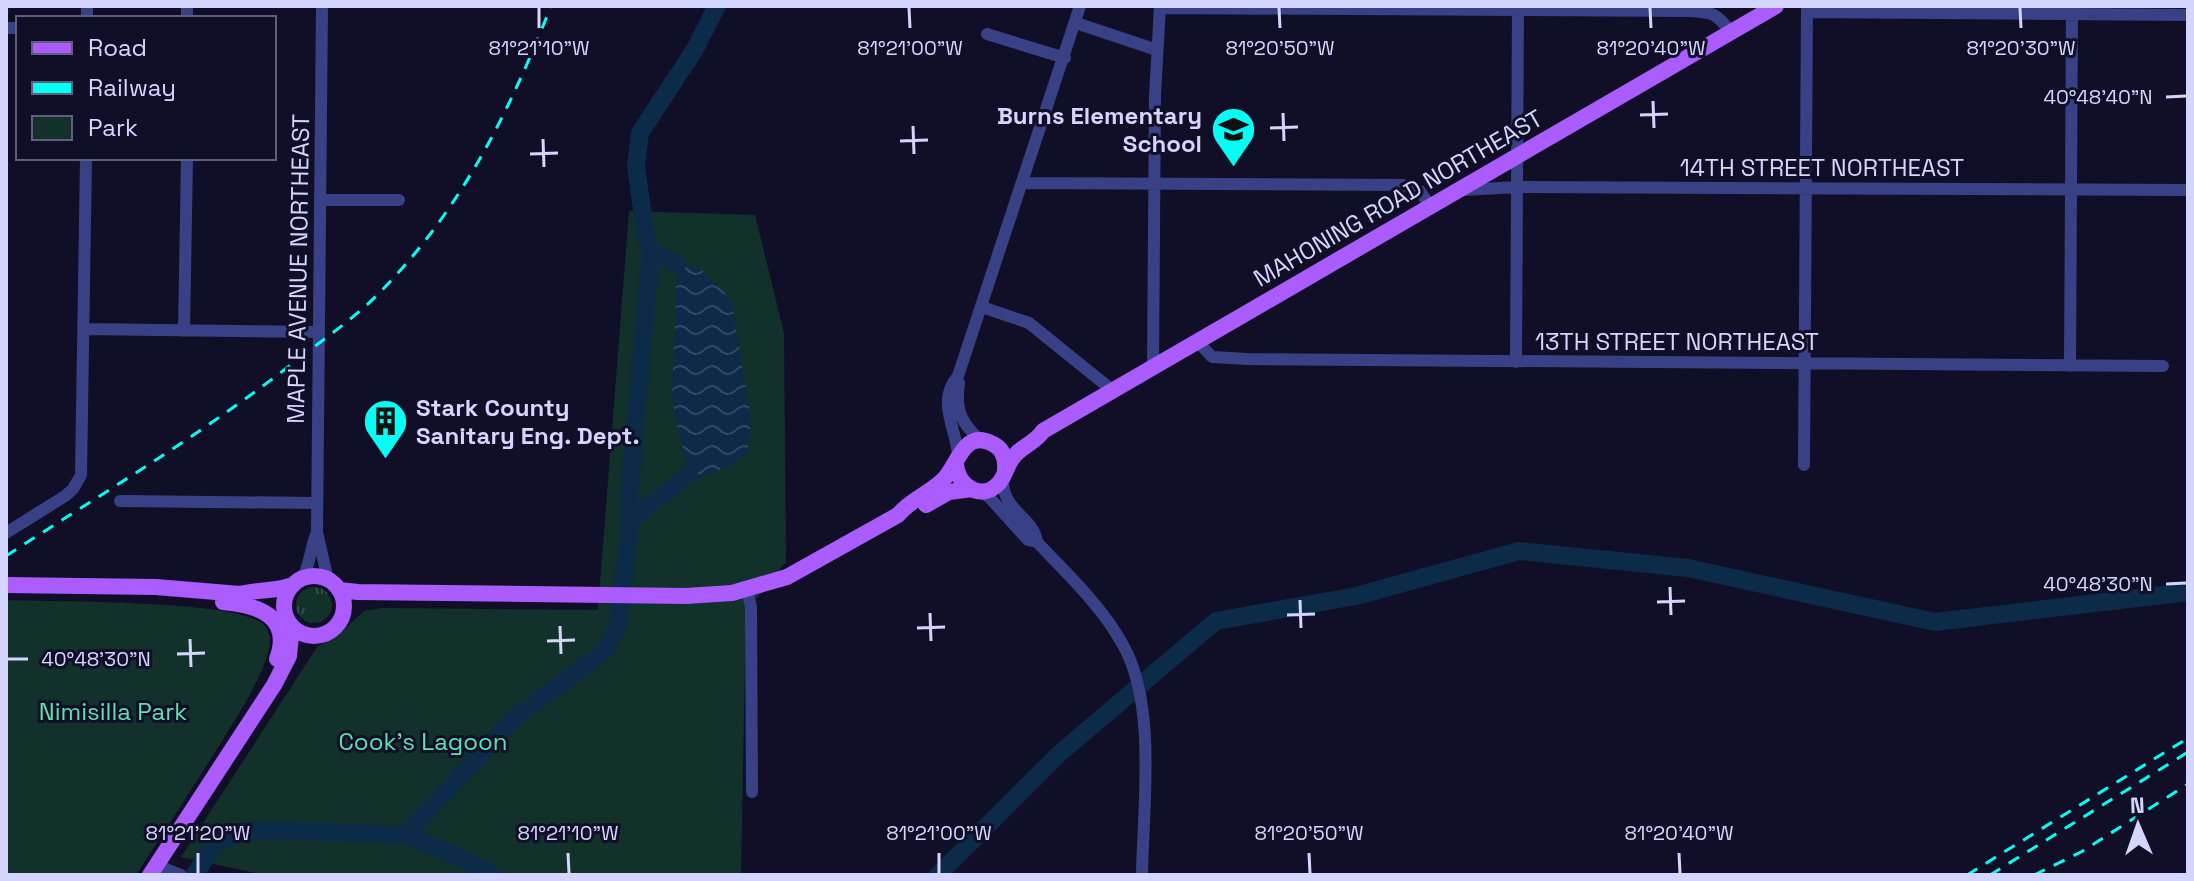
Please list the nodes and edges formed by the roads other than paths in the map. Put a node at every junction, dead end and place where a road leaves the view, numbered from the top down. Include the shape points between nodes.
1 (322, 6) edge
2 (1080, 6) edge
3 (1776, 6) edge
4 (1160, 7) edge
5 (1518, 8) edge
6 (1807, 9) edge
7 (2072, 10) edge
8 (2188, 15) edge
9 (1076, 23) junction
10 (1731, 32) junction
11 (987, 34) dead end
12 (1157, 50) junction
13 (1065, 58) junction
14 (1518, 156) junction
15 (86, 160) edge
16 (187, 160) edge
17 (1024, 183) junction
18 (1154, 185) junction
19 (1518, 187) junction
20 (1806, 188) junction
21 (2071, 190) junction
22 (2188, 190) edge
23 (1456, 191) junction
24 (320, 200) junction
25 (399, 200) dead end
26 (1430, 206) junction
27 (982, 307) junction
28 (84, 329) junction
29 (184, 331) junction
30 (319, 332) junction
31 (1197, 341) junction
32 (1516, 362) junction
33 (1805, 363) junction
34 (1153, 366) junction
35 (2070, 366) junction
36 (2163, 366) dead end
37 (958, 376) junction
38 (1112, 390) junction
39 (1043, 431) junction
40 (984, 441) junction
41 (957, 458) junction
42 (1804, 465) dead end
43 (1004, 474) junction
44 (975, 490) junction
45 (120, 501) dead end
46 (317, 503) junction
47 (898, 515) junction
48 (317, 532) junction
49 (6, 533) edge
50 (1037, 542) junction
51 (297, 582) junction
52 (6, 585) edge
53 (334, 585) junction
54 (156, 587) junction
55 (747, 590) junction
56 (387, 592) junction
57 (240, 594) junction
58 (343, 613) junction
59 (290, 622) junction
60 (315, 635) junction
61 (274, 685) junction
62 (244, 731) junction
63 (752, 792) dead end
64 (153, 870) edge
65 (178, 874) edge
66 (1142, 875) edge

1 - 24 street, MAPLE AVENUE NORTHEAST
2 - 9 street
3 - 10 main road, MAHONING ROAD NORTHEAST
4 - 5 street
4 - 12 street
5 - 10 street via 1707,12 1719,16
5 - 14 street
6 - 7 street
6 - 20 street
7 - 8 street
7 - 21 street
9 - 12 street
9 - 13 street
10 - 14 main road, MAHONING ROAD NORTHEAST
11 - 13 street
12 - 18 street
13 - 17 street
14 - 19 street
14 - 23 main road, MAHONING ROAD NORTHEAST
15 - 28 street
16 - 29 street
17 - 18 street
17 - 27 street
18 - 26 street via 1403,185 1420,191
18 - 34 street
19 - 20 street, 14TH STREET NORTHEAST
19 - 23 street, 14TH STREET NORTHEAST
19 - 32 street
20 - 21 street, 14TH STREET NORTHEAST
20 - 33 street
21 - 22 street, 14TH STREET NORTHEAST
21 - 35 street
23 - 26 main road, MAHONING ROAD NORTHEAST
24 - 25 street
24 - 30 street, MAPLE AVENUE NORTHEAST
26 - 31 main road, MAHONING ROAD NORTHEAST
27 - 37 street
27 - 38 street via 1029,323
28 - 29 street
28 - 49 street via 81,475 65,496
29 - 30 street
30 - 46 street, MAPLE AVENUE NORTHEAST
31 - 32 street, 13TH STREET NORTHEAST via 1212,357
31 - 34 main road, MAHONING ROAD NORTHEAST
32 - 33 street, 13TH STREET NORTHEAST
33 - 35 street, 13TH STREET NORTHEAST
33 - 42 street
34 - 38 main road, MAHONING ROAD NORTHEAST
35 - 36 street, 13TH STREET NORTHEAST
37 - 40 street via 959,413 965,426
37 - 41 street via 947,406
38 - 39 main road, MAHONING ROAD NORTHEAST
39 - 40 main road, MAHONING ROAD NORTHEAST via 1011,441
39 - 43 main road, MAHONING ROAD NORTHEAST via 1015,455
40 - 41 main road via 969,444
40 - 43 main road via 1002,452
41 - 44 main road via 958,477
41 - 47 main road via 944,480
43 - 44 main road via 994,487
43 - 50 street via 1006,501 1036,534
44 - 47 main road via 949,492
44 - 50 street via 989,497 1028,540
45 - 46 street
46 - 48 street, MAPLE AVENUE NORTHEAST
47 - 55 main road via 806,568
48 - 51 street, MAPLE AVENUE NORTHEAST via 310,564
48 - 53 street, MAPLE AVENUE NORTHEAST
50 - 66 street via 1106,618 1133,667 1143,712
51 - 53 main road via 313,576
51 - 57 main road via 279,590
51 - 59 main road via 285,601
52 - 54 main road
53 - 56 main road
53 - 58 main road
54 - 57 main road
54 - 62 main road via 177,597 249,606 276,622 280,649 244,718
55 - 56 main road via 702,596
55 - 63 street
56 - 58 main road
57 - 59 main road via 275,608
58 - 60 main road via 331,629
59 - 60 main road
59 - 61 main road via 289,656
60 - 61 main road via 294,668
61 - 62 main road
62 - 64 main road
64 - 65 street

